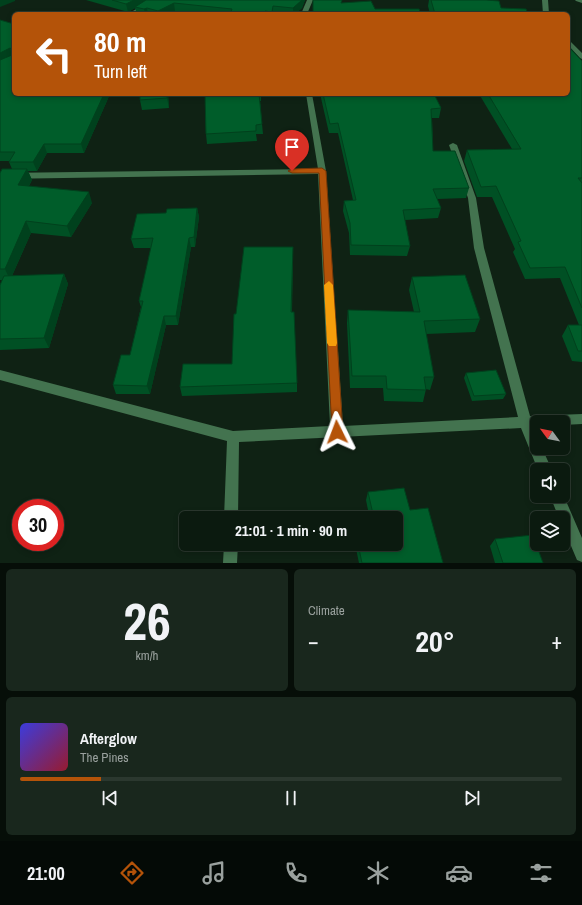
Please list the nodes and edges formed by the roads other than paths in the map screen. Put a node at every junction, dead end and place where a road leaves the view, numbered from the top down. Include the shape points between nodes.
1 (155, 0) edge
2 (310, 0) edge
3 (545, 0) edge
4 (578, 0) edge
5 (582, 1) edge
6 (134, 12) edge
7 (305, 12) edge
8 (546, 12) edge
9 (570, 43) edge
10 (582, 57) edge
11 (309, 96) edge
12 (453, 145) dead end
13 (322, 171) junction
14 (0, 176) edge
15 (0, 375) edge
16 (582, 419) edge
17 (524, 422) junction
18 (337, 432) junction
19 (233, 437) junction
20 (542, 463) edge
21 (559, 503) edge
22 (231, 511) edge
23 (231, 551) edge
24 (582, 555) edge
25 (230, 563) edge

1 - 6 street
2 - 7 street
3 - 8 street
4 - 5 street
9 - 10 street
11 - 13 street
12 - 17 street via 472,198 479,248
13 - 14 street
13 - 18 street
15 - 19 street
16 - 17 street
17 - 18 street
17 - 20 street
18 - 19 street
19 - 22 street
21 - 24 street
23 - 25 street

